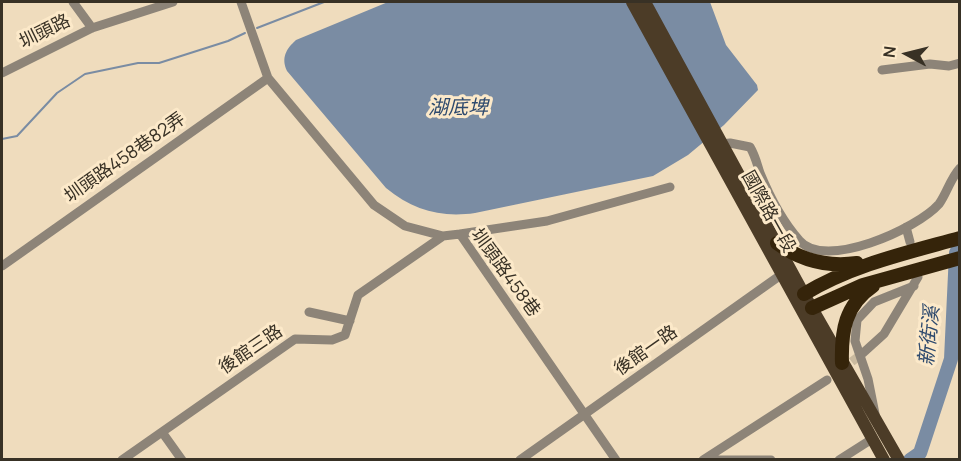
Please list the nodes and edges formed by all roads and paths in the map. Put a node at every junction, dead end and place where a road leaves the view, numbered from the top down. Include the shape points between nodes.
1 (73, 2) edge
2 (173, 2) edge
3 (241, 2) edge
4 (632, 2) edge
5 (645, 2) edge
6 (92, 28) junction
7 (960, 63) edge
8 (882, 70) dead end
9 (2, 73) edge
10 (268, 78) junction
11 (721, 144) junction
12 (960, 168) edge
13 (670, 187) dead end
14 (906, 227) junction
15 (460, 234) junction
16 (443, 236) junction
17 (960, 238) edge
18 (777, 243) junction
19 (913, 246) junction
20 (960, 258) edge
21 (877, 260) junction
22 (2, 266) edge
23 (786, 271) junction
24 (918, 277) junction
25 (882, 279) junction
26 (804, 294) junction
27 (806, 309) junction
28 (309, 312) dead end
29 (350, 321) junction
30 (863, 354) tunnel mouth
31 (842, 363) junction
32 (827, 380) dead end
33 (584, 415) junction
34 (879, 426) junction
35 (162, 432) junction
36 (872, 439) junction
37 (122, 459) edge
38 (182, 459) edge
39 (520, 459) edge
40 (615, 459) edge
41 (705, 459) edge
42 (771, 459) edge
43 (839, 459) edge
44 (884, 459) edge
45 (899, 459) edge

1 - 6 street
2 - 6 street, 圳頭路
3 - 10 street, 圳頭路458巷
4 - 23 main road, 國際路一段
5 - 11 main road, 國際路一段
6 - 9 street, 圳頭路
7 - 8 street
10 - 16 street, 圳頭路458巷 via 374,205 405,226
10 - 22 street, 圳頭路458巷82弄
11 - 14 street via 750,147 765,184 794,233 811,250 835,251 886,237
11 - 18 main road, 國際路一段
12 - 14 street via 937,206
13 - 15 street via 547,221
14 - 19 street
15 - 16 street, 圳頭路458巷
15 - 33 street, 圳頭路458巷
16 - 29 street, 後館三路 via 358,295
17 - 19 highway
18 - 21 highway via 812,261 852,264
18 - 23 main road, 國際路一段
19 - 21 highway
20 - 24 highway
21 - 26 highway via 828,279
23 - 26 main road, 國際路一段
23 - 27 main road, 國際路一段
23 - 33 street, 後館一路
24 - 25 highway
24 - 30 street via 884,334
24 - 34 street via 868,306 855,330 857,352
25 - 27 highway
25 - 31 highway via 856,300 848,313
26 - 27 main road
27 - 31 main road, 國際路一段
27 - 36 main road, 國際路一段
28 - 29 street
29 - 35 street, 後館三路 via 345,336 332,340 295,339
31 - 34 main road, 國際路一段
32 - 41 street
33 - 39 street, 後館一路
33 - 40 street, 圳頭路458巷
34 - 45 main road, 國際路一段
35 - 37 street, 後館三路
35 - 38 street
36 - 43 street
36 - 44 main road, 國際路一段
41 - 42 street

